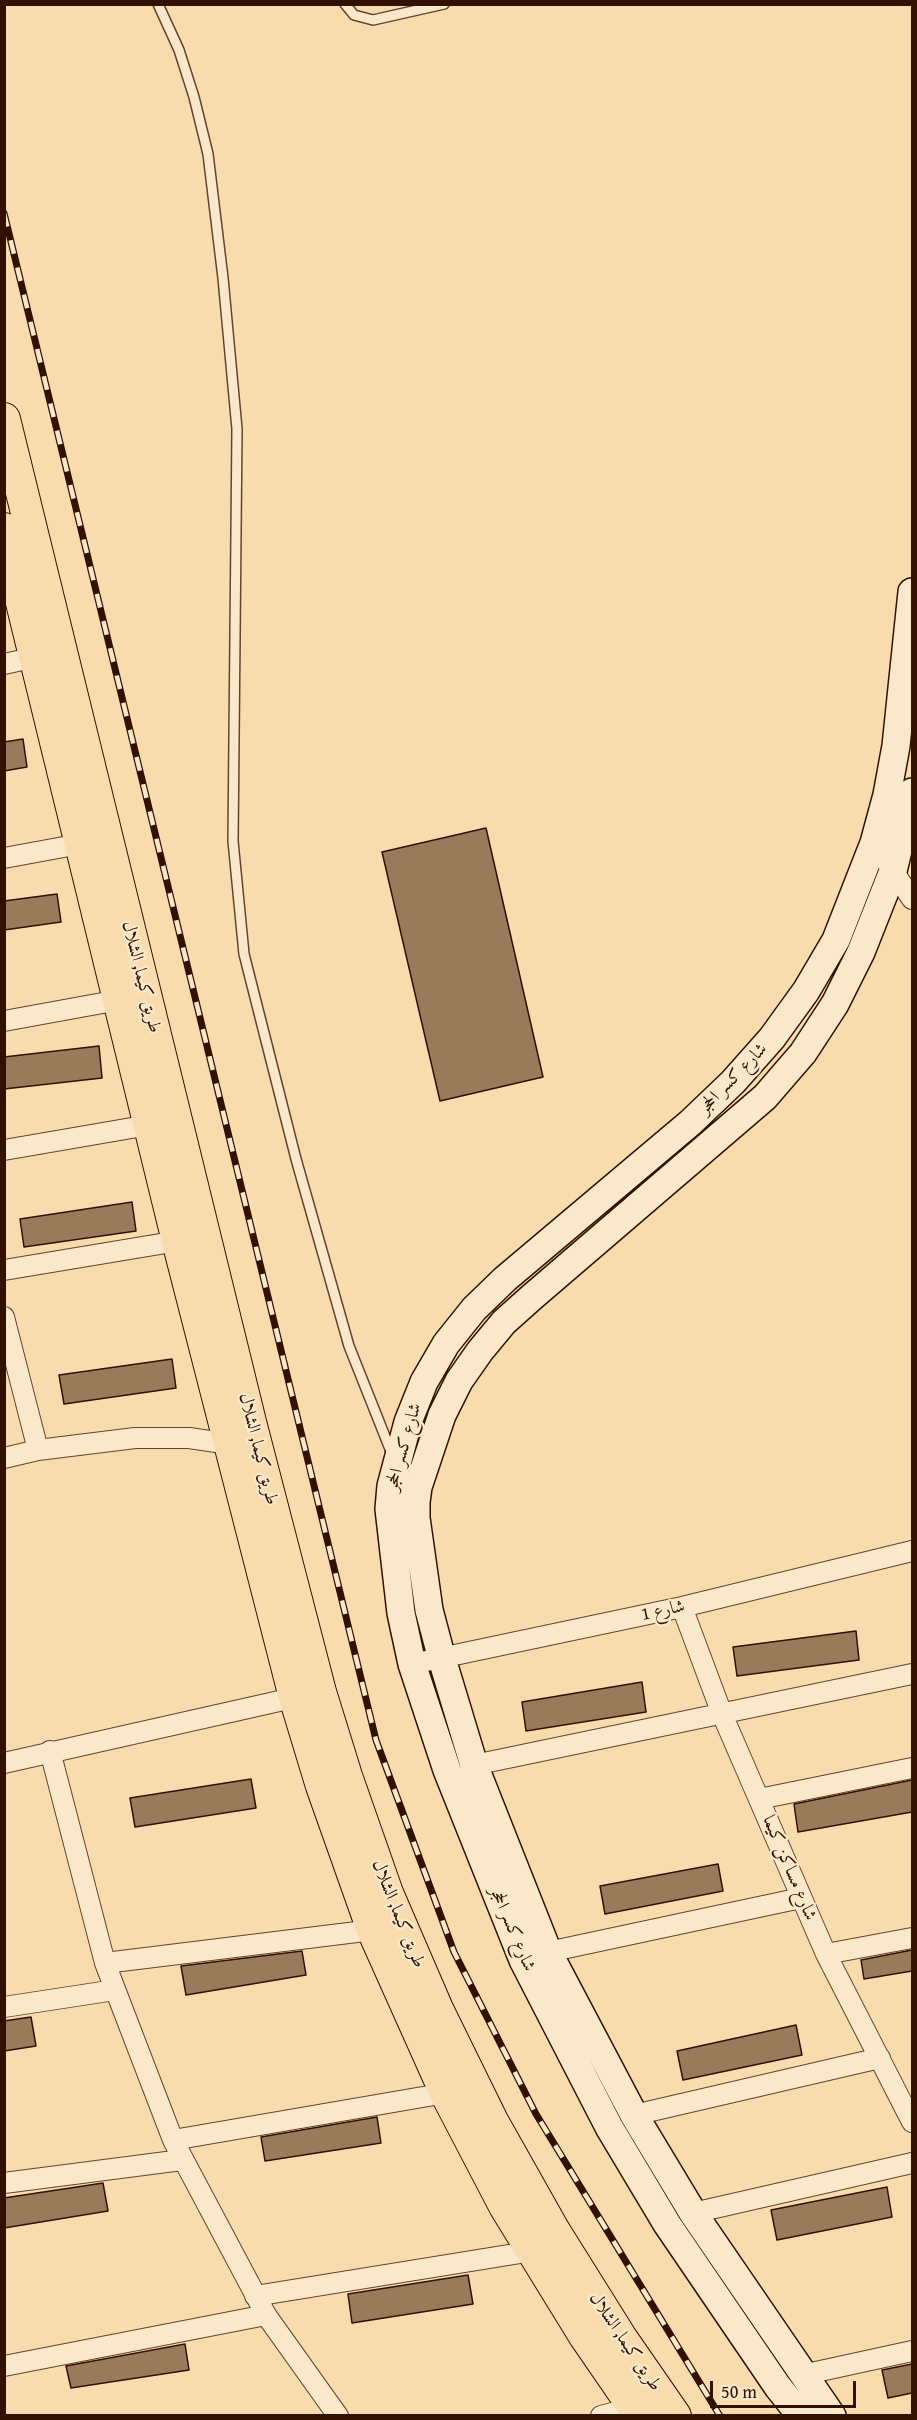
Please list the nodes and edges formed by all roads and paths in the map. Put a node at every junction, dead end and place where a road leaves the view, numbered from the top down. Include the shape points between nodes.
1 (158, 4) edge
2 (345, 4) edge
3 (444, 4) edge
4 (4, 419) edge
5 (4, 529) edge
6 (912, 592) edge
7 (4, 664) edge
8 (48, 671) junction
9 (912, 792) edge
10 (874, 843) junction
11 (80, 844) junction
12 (4, 858) edge
13 (893, 871) junction
14 (912, 899) edge
15 (118, 1000) junction
16 (4, 1021) edge
17 (149, 1125) junction
18 (4, 1150) edge
19 (178, 1241) junction
20 (4, 1270) edge
21 (4, 1317) edge
22 (10, 1359) edge
23 (230, 1444) junction
24 (38, 1450) junction
25 (4, 1458) edge
26 (396, 1464) junction
27 (418, 1487) junction
28 (912, 1551) edge
29 (682, 1607) junction
30 (442, 1659) junction
31 (412, 1664) junction
32 (911, 1678) edge
33 (308, 1694) junction
34 (722, 1714) junction
35 (50, 1751) junction
36 (4, 1763) edge
37 (474, 1765) junction
38 (912, 1768) edge
39 (759, 1799) junction
40 (801, 1898) junction
41 (373, 1930) junction
42 (912, 1938) edge
43 (548, 1952) junction
44 (826, 1954) junction
45 (105, 1963) junction
46 (115, 1990) junction
47 (4, 2007) edge
48 (880, 2058) junction
49 (446, 2093) junction
50 (907, 2101) edge
51 (634, 2115) junction
52 (912, 2122) edge
53 (173, 2140) junction
54 (182, 2160) junction
55 (912, 2163) edge
56 (4, 2183) edge
57 (693, 2213) junction
58 (533, 2251) junction
59 (255, 2296) junction
60 (266, 2315) junction
61 (912, 2351) edge
62 (4, 2366) edge
63 (802, 2375) junction
64 (637, 2411) edge
65 (339, 2415) edge
66 (602, 2415) edge
67 (675, 2415) edge
68 (801, 2415) edge
69 (832, 2415) edge

1 - 26 lane via 195,97 208,153 236,417 233,841 244,954 349,1346
2 - 3 lane via 354,15 373,20
4 - 8 highway, طريق كيما, الشلال
5 - 8 highway, طريق كيما, الشلال
6 - 10 main road, شارع كسر الحجر via 896,746
7 - 8 street
8 - 11 highway, طريق كيما, الشلال
8 - 33 highway, طريق كيما, الشلال via 250,1422
9 - 13 main road, شارع كسر الحجر
10 - 13 street
10 - 26 main road, شارع كسر الحجر via 836,940 772,1038 690,1123 474,1309 424,1382
11 - 12 street
11 - 15 highway, طريق كيما, الشلال
13 - 14 street
13 - 27 main road, شارع كسر الحجر via 861,952 835,1004 802,1053 756,1105 504,1322 459,1382 442,1415
15 - 16 street
15 - 17 highway, طريق كيما, الشلال
17 - 18 street
17 - 19 highway, طريق كيما, الشلال
19 - 20 street
19 - 23 highway, طريق كيما, الشلال
21 - 22 street
22 - 24 street
23 - 24 street via 189,1438 135,1438
23 - 33 highway, طريق كيما, الشلال
24 - 25 street
26 - 27 main road
26 - 31 main road, شارع كسر الحجر via 391,1486 390,1532
27 - 30 main road, شارع كسر الحجر via 416,1518 429,1610
28 - 29 street, شارع 1
29 - 30 street, شارع 1
29 - 34 street, شارع مساكن كيما
30 - 31 street, شارع 1
30 - 37 main road, شارع كسر الحجر
31 - 68 main road, شارع كسر الحجر via 447,1770 523,1960 609,2127 668,2224
32 - 34 street
33 - 35 street
33 - 41 highway, طريق كيما, الشلال via 322,1786
33 - 67 highway, طريق كيما, الشلال via 346,1776 387,1893 437,2009 492,2121 554,2231
34 - 37 street
34 - 39 street, شارع مساكن كيما
35 - 36 street
35 - 45 street
37 - 43 main road, شارع كسر الحجر
38 - 39 street
39 - 40 street, شارع مساكن كيما
40 - 43 street
40 - 44 street, شارع مساكن كيما
41 - 45 street
41 - 49 highway, طريق كيما, الشلال
42 - 44 street
43 - 51 main road, شارع كسر الحجر
44 - 48 street, شارع مساكن كيما
45 - 46 street
46 - 47 street
46 - 53 street
48 - 50 street, شارع مساكن كيما
48 - 51 street
49 - 53 street
49 - 58 highway, طريق كيما, الشلال
50 - 52 street, شارع مساكن كيما
51 - 57 main road, شارع كسر الحجر
53 - 54 street
54 - 56 street
54 - 59 street
55 - 57 street
57 - 63 main road, شارع كسر الحجر
58 - 59 street
58 - 64 highway, طريق كيما, الشلال
59 - 60 street
60 - 62 street
60 - 65 street
61 - 63 street
63 - 69 main road, شارع كسر الحجر
64 - 66 street

